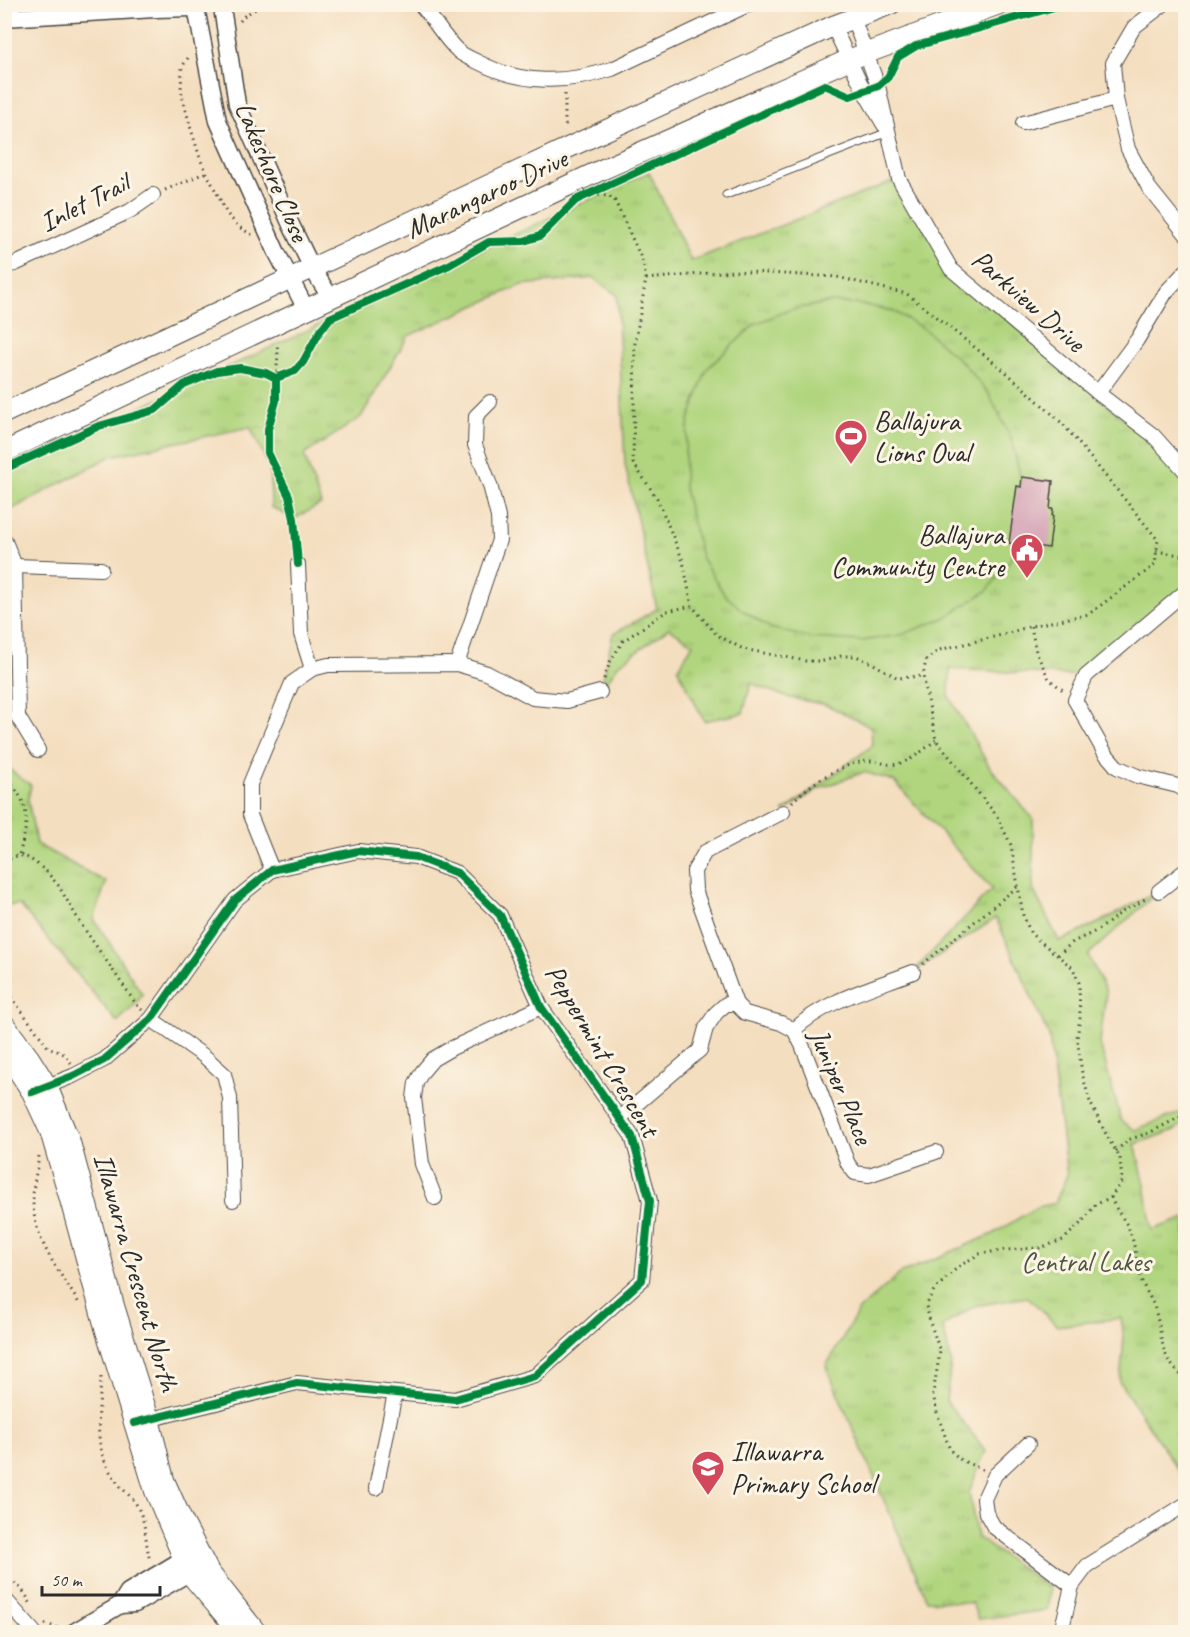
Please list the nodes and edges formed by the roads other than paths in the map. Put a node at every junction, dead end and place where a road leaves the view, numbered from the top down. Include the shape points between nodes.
1 (13, 4) edge
2 (750, 4) edge
3 (891, 4) edge
4 (999, 4) edge
5 (1164, 4) edge
6 (4, 5) edge
7 (421, 5) edge
8 (194, 8) edge
9 (230, 8) edge
10 (4, 18) edge
11 (853, 18) junction
12 (833, 26) junction
13 (857, 57) junction
14 (1116, 99) junction
15 (1023, 123) dead end
16 (888, 132) junction
17 (153, 195) road end
18 (726, 195) dead end
19 (1185, 234) edge
20 (4, 266) edge
21 (312, 268) junction
22 (1185, 271) edge
23 (290, 278) junction
24 (330, 297) junction
25 (306, 309) junction
26 (1098, 393) junction
27 (490, 402) dead end
28 (4, 413) edge
29 (4, 452) edge
30 (1185, 472) edge
31 (4, 539) edge
32 (298, 564) dead end
33 (15, 566) junction
34 (101, 568) dead end
35 (1185, 591) edge
36 (457, 664) junction
37 (312, 669) junction
38 (600, 693) road end
39 (38, 750) dead end
40 (1185, 791) edge
41 (783, 812) road end
42 (272, 870) junction
43 (1185, 870) edge
44 (1159, 891) road end
45 (913, 972) road end
46 (736, 1004) junction
47 (541, 1008) junction
48 (151, 1019) junction
49 (4, 1024) edge
50 (794, 1030) junction
51 (4, 1049) edge
52 (40, 1089) junction
53 (619, 1119) junction
54 (936, 1152) dead end
55 (435, 1198) dead end
56 (233, 1200) dead end
57 (395, 1393) junction
58 (142, 1421) junction
59 (1028, 1444) dead end
60 (376, 1488) dead end
61 (1185, 1504) edge
62 (194, 1562) junction
63 (1072, 1586) junction
64 (4, 1598) edge
65 (120, 1605) junction
66 (37, 1626) edge
67 (69, 1630) edge
68 (239, 1632) edge
69 (256, 1632) edge
70 (1061, 1632) edge

1 - 6 street
2 - 7 street via 612,69 592,76 549,81 517,78 461,53
3 - 11 main road, Marangaroo Drive
4 - 13 main road, Marangaroo Drive
5 - 14 street via 1134,27 1113,63
8 - 9 street via 213,18
8 - 10 street
8 - 23 street, Lakeshore Close via 218,121
9 - 21 street, Lakeshore Close via 237,104
11 - 12 main road, Marangaroo Drive
11 - 13 street, Parkview Drive
12 - 13 street, Parkview Drive
12 - 21 main road, Marangaroo Drive
13 - 16 street, Parkview Drive via 878,86
13 - 24 main road, Marangaroo Drive via 599,171
14 - 15 street
14 - 19 street via 1128,148 1149,188
16 - 18 lane
16 - 26 street, Parkview Drive via 898,179 951,269
17 - 20 street, Inlet Trail via 130,211
21 - 23 main road, Marangaroo Drive
21 - 24 street, Lakeshore Close
22 - 26 street via 1166,292
23 - 25 street, Lakeshore Close
23 - 28 main road, Marangaroo Drive
24 - 25 main road, Marangaroo Drive
25 - 29 main road, Marangaroo Drive
26 - 30 street, Parkview Drive via 1153,435
27 - 36 street via 476,416 475,445 496,506 500,540
31 - 33 street
32 - 37 street via 301,634
33 - 34 street
33 - 39 street via 18,717
35 - 40 street via 1086,676 1075,700 1105,753 1117,766
36 - 37 street via 328,664
36 - 38 street via 487,673 533,698 567,700
37 - 42 street via 292,683 250,784 250,815
41 - 46 street via 705,852 694,871 695,890
42 - 47 street, Peppermint Crescent via 358,851 416,857 457,873 500,915
42 - 48 street, Peppermint Crescent via 235,900
43 - 44 street
45 - 50 street via 839,1001
46 - 50 street, Juniper Place via 745,1013
46 - 53 street via 726,1004 716,1013 706,1028 700,1050
47 - 53 street, Peppermint Crescent
47 - 55 street via 452,1048 422,1071 414,1098 422,1164
48 - 52 street, Peppermint Crescent via 104,1060
48 - 56 street via 225,1074 230,1098
49 - 52 main road, Illawarra Crescent North via 30,1059
50 - 54 street, Juniper Place via 855,1173 869,1175
51 - 52 main road, Illawarra Crescent North
52 - 58 main road, Illawarra Crescent North via 106,1331
53 - 57 street, Peppermint Crescent via 632,1136 650,1201 642,1280 535,1376 455,1399
57 - 58 street, Peppermint Crescent via 297,1383
57 - 60 street
58 - 62 main road, Illawarra Crescent North via 155,1491
59 - 63 street via 994,1475 984,1499 986,1513 994,1527
61 - 63 street via 1087,1566
62 - 65 street via 135,1604
62 - 65 street via 157,1575 128,1592
62 - 68 main road, Illawarra Crescent North
62 - 69 main road, Illawarra Crescent North via 209,1572
63 - 70 street
64 - 66 street
65 - 67 street

